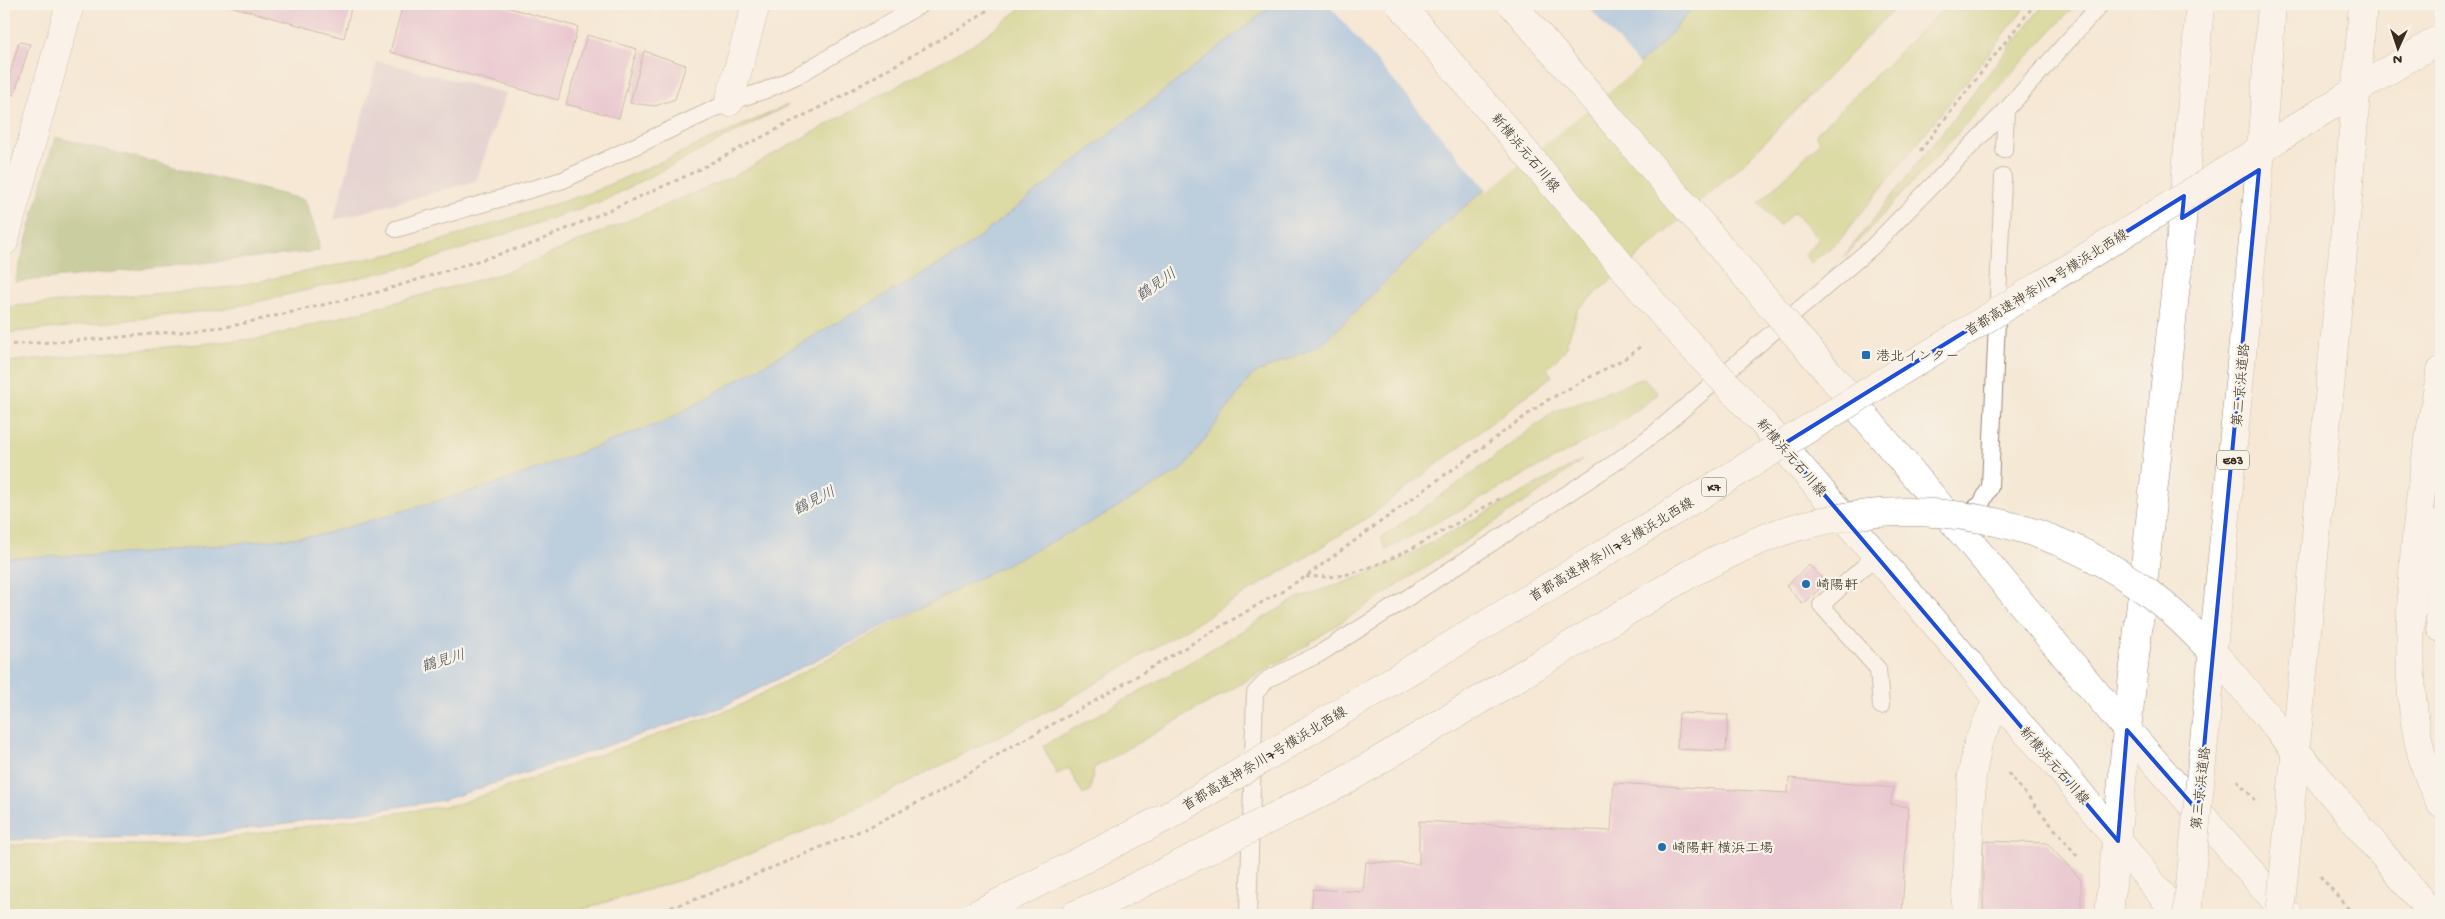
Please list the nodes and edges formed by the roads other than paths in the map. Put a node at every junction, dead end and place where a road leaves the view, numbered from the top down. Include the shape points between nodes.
1 (70, 4) edge
2 (756, 4) edge
3 (922, 4) edge
4 (1400, 4) edge
5 (1512, 4) edge
6 (2101, 4) edge
7 (2200, 4) edge
8 (2272, 4) edge
9 (2363, 4) edge
10 (2441, 38) edge
11 (2441, 58) edge
12 (729, 102) junction
13 (2006, 110) junction
14 (2004, 150) dead end
15 (2003, 176) dead end
16 (396, 229) dead end
17 (4, 242) edge
18 (2441, 371) edge
19 (1954, 523) junction
20 (2441, 523) edge
21 (1877, 556) junction
22 (2441, 628) edge
23 (1997, 700) junction
24 (1881, 706) dead end
25 (2127, 730) junction
26 (2441, 804) edge
27 (2118, 841) junction
28 (975, 915) edge
29 (1008, 915) edge
30 (1074, 915) edge
31 (1113, 915) edge
32 (1248, 915) edge
33 (1965, 915) edge
34 (2109, 915) edge
35 (2178, 915) edge
36 (2187, 915) edge
37 (2280, 915) edge
38 (2288, 915) edge
39 (2412, 915) edge
40 (2433, 915) edge

1 - 17 main road
2 - 12 main road
3 - 12 lane via 798,75
4 - 21 main road, 新横浜元石川線, bridge via 1670,323 1762,422
5 - 19 main road, bridge
6 - 13 lane
7 - 25 main road via 2179,257
8 - 36 main road, 第三京浜道路 / E83, bridge via 2257,200
9 - 37 main road, bridge via 2347,216
10 - 28 main road, 首都高速神奈川7号横浜北西線 / K7, bridge via 1699,496 1168,816
11 - 29 main road, 首都高速神奈川7号横浜北西線 / K7, bridge via 1696,519 1196,818
12 - 16 lane via 563,180
13 - 14 lane
13 - 32 lane via 1871,248 1655,433 1616,462 1320,654 1268,679 1255,693
15 - 19 lane via 1990,487 1981,504
18 - 26 main road via 2415,541 2410,642 2417,740
19 - 25 main road
20 - 22 main road
21 - 23 main road, 新横浜元石川線
21 - 24 lane via 1821,605 1878,669
23 - 27 main road, 新横浜元石川線 via 2056,764
23 - 33 main road via 1978,743 1972,775
25 - 27 main road
25 - 38 main road
27 - 34 main road
27 - 35 main road, 新横浜元石川線
30 - 40 main road, bridge via 1343,782 1691,573 1739,548 1805,525 1868,513 1931,511 1994,520 2049,538 2101,562 2147,592 2226,667
31 - 39 main road, bridge via 1353,794 1696,587 1746,562 1811,539 1868,529 1932,527 1990,535 2041,552 2092,576 2141,608 2217,680

